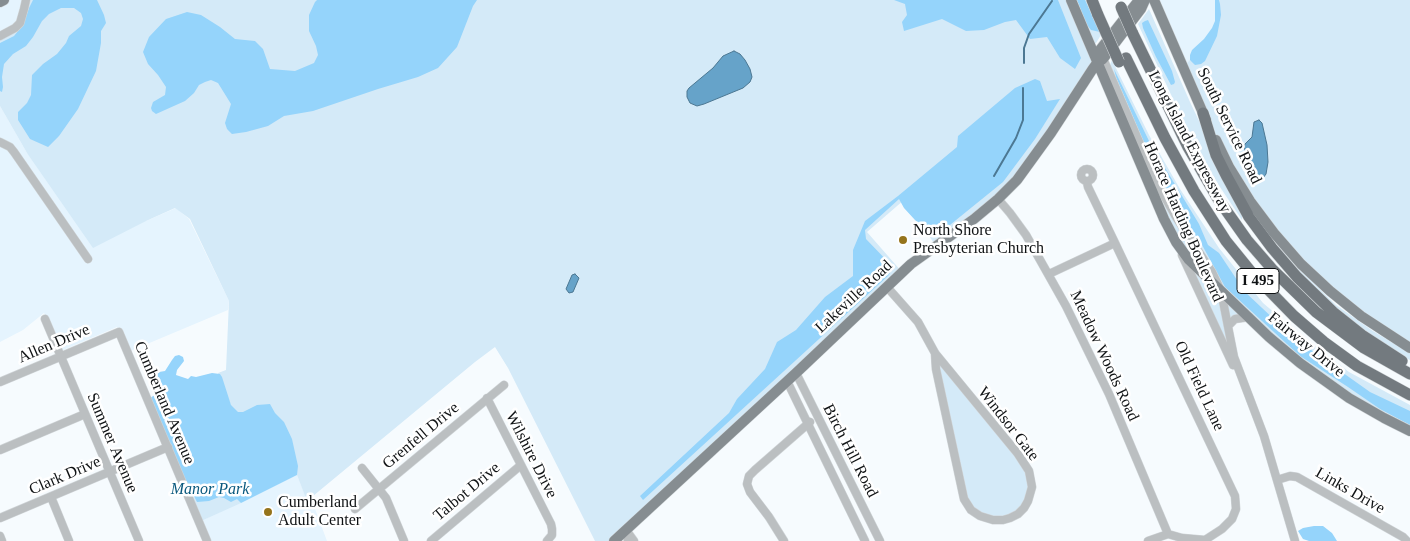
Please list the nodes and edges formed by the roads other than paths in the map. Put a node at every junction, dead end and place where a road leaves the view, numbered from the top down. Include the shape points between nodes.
1 (4, 0) edge
2 (26, 0) edge
3 (1070, 0) edge
4 (1092, 0) edge
5 (1100, 0) edge
6 (1139, 0) edge
7 (1146, 0) edge
8 (1154, 0) edge
9 (0, 2) edge
10 (1119, 4) edge
11 (1102, 14) junction
12 (0, 36) edge
13 (1100, 58) junction
14 (1203, 113) junction
15 (0, 142) edge
16 (1087, 182) dead end
17 (998, 199) junction
18 (1176, 242) junction
19 (1115, 243) junction
20 (88, 259) dead end
21 (1049, 274) junction
22 (887, 286) junction
23 (1221, 291) junction
24 (1249, 318) junction
25 (45, 319) dead end
26 (1228, 326) junction
27 (119, 332) joint
28 (1410, 348) edge
29 (934, 354) junction
30 (60, 356) junction
31 (1410, 366) edge
32 (796, 373) junction
33 (1410, 374) edge
34 (787, 381) junction
35 (0, 382) edge
36 (504, 384) dead end
37 (1246, 391) junction
38 (1410, 395) edge
39 (487, 398) junction
40 (85, 414) junction
41 (817, 415) junction
42 (808, 423) junction
43 (1410, 431) edge
44 (168, 447) junction
45 (0, 450) edge
46 (521, 465) junction
47 (362, 468) dead end
48 (109, 472) junction
49 (1277, 480) junction
50 (380, 490) junction
51 (50, 497) junction
52 (355, 509) dead end
53 (0, 518) edge
54 (626, 530) junction
55 (1168, 534) junction
56 (0, 536) edge
57 (1205, 540) edge
58 (2, 541) edge
59 (69, 541) edge
60 (138, 541) edge
61 (207, 541) edge
62 (404, 541) edge
63 (431, 541) edge
64 (547, 541) edge
65 (614, 541) edge
66 (628, 541) edge
67 (634, 541) edge
68 (784, 541) edge
69 (865, 541) edge
70 (880, 541) edge
71 (1148, 541) edge
72 (1295, 541) edge
73 (1407, 541) edge

1 - 9 main road
2 - 12 street via 20,23
3 - 13 main road
4 - 11 highway
5 - 11 highway
6 - 13 main road, Lakeville Road
7 - 13 main road, Lakeville Road
8 - 14 main road, South Service Road
10 - 33 highway, Long Island Expressway / I 495, bridge via 1198,165 1253,248 1316,312 1364,348
11 - 38 highway, Long Island Expressway / I 495, bridge via 1174,156 1226,242 1287,310 1324,342 1357,366
13 - 17 main road, Lakeville Road via 1032,160
13 - 18 main road, Horace Harding Boulevard
13 - 23 street, Horace Harding Boulevard via 1157,183
14 - 28 main road, South Service Road via 1239,184 1287,249 1345,304
14 - 31 highway via 1226,175 1249,217 1272,248 1333,312
15 - 20 street via 14,152
16 - 19 street, Old Field Lane
17 - 21 street, Meadow Woods Road via 1023,230
17 - 22 main road, Lakeville Road via 911,264
18 - 23 main road, Fairway Drive
18 - 37 street, Horace Harding Boulevard
19 - 21 street
19 - 57 street, Old Field Lane via 1234,492 1236,509 1232,519
21 - 55 street, Meadow Woods Road via 1109,394
22 - 29 street, Windsor Gate via 913,316
22 - 32 main road, Lakeville Road
23 - 24 main road, Fairway Drive
23 - 26 street, Horace Harding Boulevard
24 - 26 street via 1240,317
24 - 43 main road, Fairway Drive via 1332,387
25 - 30 street, Summer Avenue
26 - 37 street, Horace Harding Boulevard
27 - 30 street, Allen Drive
27 - 44 street, Cumberland Avenue
29 - 29 street, Windsor Gate via 964,499 970,510 980,516 993,520 1010,518 1018,514 1028,501 1032,486 1029,471
30 - 35 street, Allen Drive
30 - 40 street, Summer Avenue
32 - 34 main road, Lakeville Road
32 - 41 street, Birch Hill Road
34 - 42 street
34 - 54 main road, Lakeville Road
36 - 39 street, Grenfell Drive
37 - 49 street, Horace Harding Boulevard
39 - 46 street, Wilshire Drive
39 - 50 street, Grenfell Drive
40 - 45 street
40 - 48 street, Summer Avenue
41 - 42 street
41 - 70 street, Birch Hill Road
42 - 68 street via 755,470 747,484
42 - 69 street
44 - 48 street, Clark Drive
44 - 61 street, Cumberland Avenue
46 - 63 street, Talbot Drive
46 - 64 street, Wilshire Drive via 552,529
47 - 50 street
48 - 51 street, Clark Drive
48 - 60 street, Summer Avenue
49 - 72 street, Horace Harding Boulevard
49 - 73 street, Links Drive via 1297,477
50 - 52 street, Grenfell Drive
50 - 62 street
51 - 53 street, Clark Drive
51 - 59 street
54 - 65 main road, Lakeville Road
54 - 66 street
54 - 67 street
55 - 57 street, Old Field Lane
55 - 71 street
56 - 58 street

